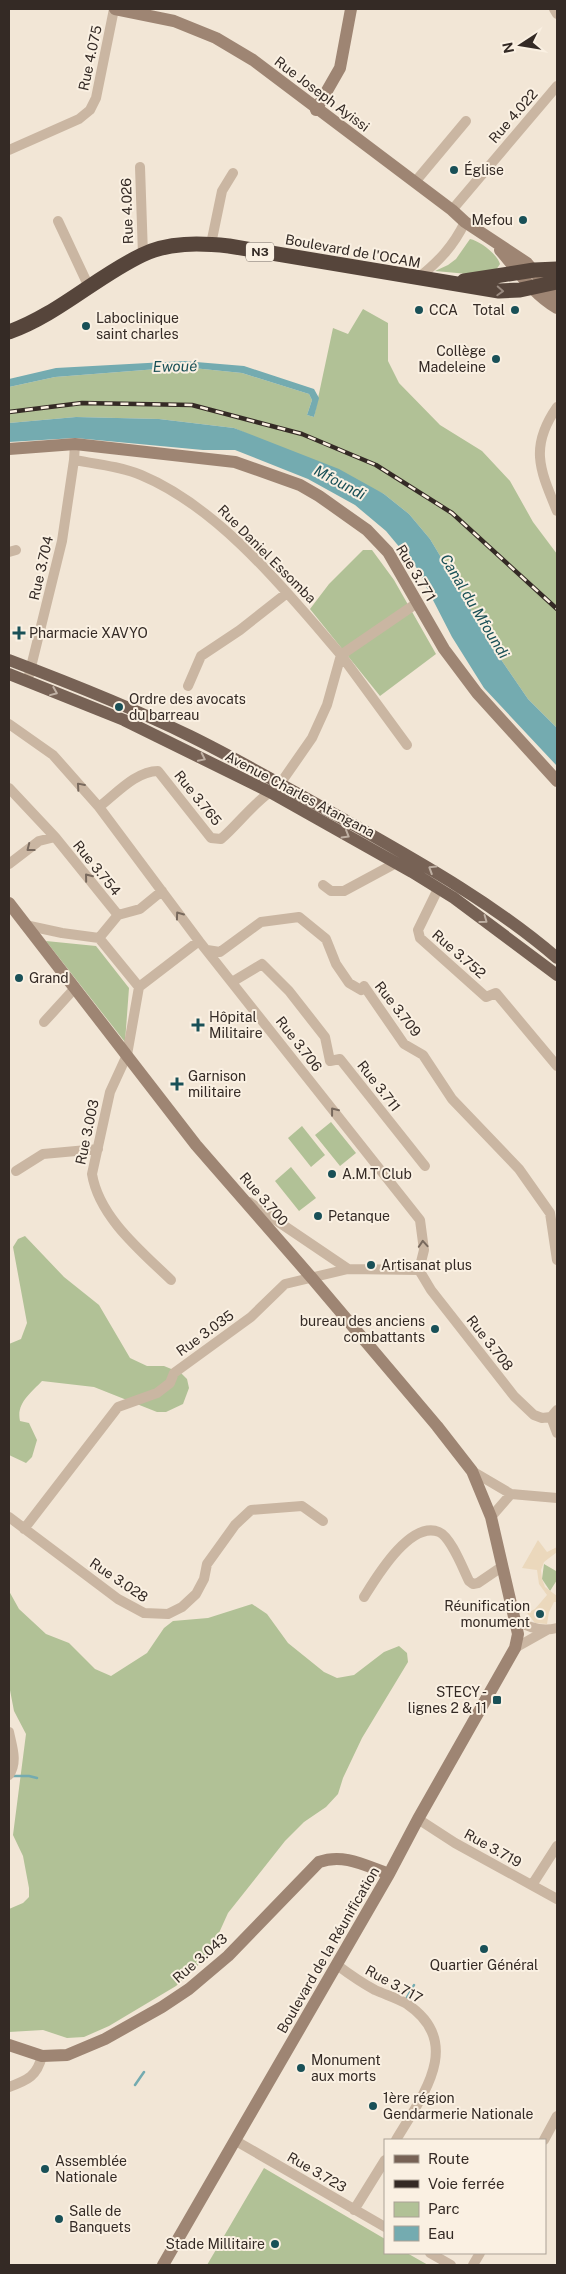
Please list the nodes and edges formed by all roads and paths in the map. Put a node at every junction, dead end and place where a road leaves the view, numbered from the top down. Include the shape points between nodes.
1 (115, 9) edge
2 (351, 9) edge
3 (554, 9) edge
4 (557, 14) edge
5 (557, 86) edge
6 (316, 110) junction
7 (466, 121) dead end
8 (9, 150) edge
9 (140, 167) dead end
10 (233, 173) dead end
11 (415, 182) junction
12 (452, 210) junction
13 (58, 222) dead end
14 (465, 222) junction
15 (492, 241) junction
16 (211, 244) junction
17 (142, 255) junction
18 (557, 269) edge
19 (534, 270) junction
20 (515, 273) junction
21 (417, 279) junction
22 (445, 283) junction
23 (539, 286) edge
24 (89, 287) junction
25 (557, 299) edge
26 (557, 308) edge
27 (9, 332) edge
28 (557, 407) edge
29 (75, 444) junction
30 (9, 450) edge
31 (74, 460) junction
32 (557, 511) edge
33 (287, 593) junction
34 (417, 603) junction
35 (341, 655) junction
36 (9, 660) edge
37 (31, 668) junction
38 (9, 674) edge
39 (26, 680) junction
40 (188, 686) dead end
41 (9, 724) edge
42 (407, 745) dead end
43 (557, 781) edge
44 (9, 788) edge
45 (275, 788) junction
46 (99, 807) junction
47 (55, 837) junction
48 (396, 863) junction
49 (9, 864) edge
50 (323, 885) dead end
51 (438, 889) junction
52 (162, 891) junction
53 (9, 903) edge
54 (118, 915) junction
55 (25, 925) junction
56 (99, 938) junction
57 (199, 941) junction
58 (207, 950) junction
59 (557, 958) edge
60 (557, 975) edge
61 (232, 982) junction
62 (138, 987) junction
63 (75, 988) junction
64 (44, 1022) dead end
65 (127, 1055) junction
66 (557, 1066) edge
67 (98, 1149) junction
68 (425, 1166) dead end
69 (16, 1171) dead end
70 (243, 1197) junction
71 (557, 1260) edge
72 (348, 1268) junction
73 (419, 1270) junction
74 (311, 1277) junction
75 (171, 1280) dead end
76 (554, 1414) edge
77 (557, 1432) edge
78 (472, 1471) junction
79 (557, 1492) edge
80 (511, 1494) junction
81 (546, 1497) junction
82 (557, 1498) edge
83 (9, 1517) edge
84 (491, 1517) junction
85 (323, 1521) dead end
86 (24, 1529) junction
87 (503, 1566) junction
88 (364, 1597) dead end
89 (516, 1620) junction
90 (552, 1629) edge
91 (515, 1648) junction
92 (9, 1732) edge
93 (9, 1775) edge
94 (418, 1819) junction
95 (557, 1846) edge
96 (389, 1874) junction
97 (532, 1885) junction
98 (557, 1899) edge
99 (337, 1965) junction
100 (9, 2045) edge
101 (42, 2056) junction
102 (9, 2087) edge
103 (557, 2116) edge
104 (397, 2139) edge
105 (545, 2139) edge
106 (236, 2140) junction
107 (384, 2162) edge
108 (354, 2210) junction
109 (384, 2226) edge
110 (432, 2254) edge
111 (479, 2254) edge
112 (163, 2265) edge
113 (451, 2265) edge
114 (473, 2265) edge

1 - 6 main road, Rue Joseph Ayissi via 174,21 216,38 252,60
1 - 8 street, Rue 4.075 via 96,98 90,110 78,119
2 - 6 main road via 340,68
3 - 4 street
5 - 12 street, Rue 4.022
6 - 11 main road, Rue Joseph Ayissi
7 - 11 street
9 - 17 street, Rue 4.026
10 - 16 street via 222,191
11 - 12 main road, Rue Joseph Ayissi
12 - 14 main road, Rue Joseph Ayissi
13 - 24 street
14 - 15 main road, Rue Joseph Ayissi
14 - 21 street via 441,260
15 - 19 main road, Rue Joseph Ayissi
15 - 20 main road, Rue Joseph Ayissi
16 - 17 highway, Boulevard de l'OCAM / N3 via 178,245
16 - 21 highway, Boulevard de l'OCAM / N3
17 - 24 highway, Boulevard de l'OCAM / N3
18 - 19 highway, N3
19 - 20 highway, N3
19 - 23 main road, Rue Joseph Ayissi
20 - 22 highway, Boulevard de l'OCAM / N3
20 - 23 main road, Rue Joseph Ayissi
21 - 22 highway, Boulevard de l'OCAM / N3
22 -> 23 highway, Boulevard de l'OCAM / N3 via 499,291
23 - 25 main road
23 - 26 main road via 541,297
24 - 27 highway, Boulevard de l'OCAM / N3
28 - 32 street via 540,440 540,452 541,468
29 - 30 main road
29 - 31 street
29 - 34 main road, Rue 3.771 via 235,462 300,485 367,530 388,552
31 - 33 street, Rue Daniel Essomba via 121,468 165,486 206,513
31 - 37 street, Rue 3.704 via 62,541
33 - 35 street, Rue Daniel Essomba
33 - 40 street via 201,656
34 - 35 street
34 - 43 main road, Rue 3.771 via 444,650 477,693
35 - 42 street, Rue Daniel Essomba
35 - 45 street via 327,704 312,738
36 - 37 main road, Avenue Charles Atangana
37 - 39 street, Rue 3.704
37 - 45 main road, Avenue Charles Atangana via 189,736
38 - 39 main road, Avenue Charles Atangana
39 -> 45 main road, Avenue Charles Atangana
46 -> 41 street, Rue 3.706 via 53,755
44 - 47 street, Rue 3.754
45 - 46 street, Rue 3.765 via 253,804 221,839 211,838 158,771 140,775
45 -> 48 main road, Avenue Charles Atangana
59 -> 45 main road, Avenue Charles Atangana via 462,888 420,862
46 - 52 street, Rue 3.706
47 -> 49 street, Rue 3.754 via 39,841
54 -> 47 street, Rue 3.754
48 - 50 street via 344,891 331,891
48 - 51 main road, Avenue Charles Atangana
51 -> 60 main road, Avenue Charles Atangana
51 - 66 street, Rue 3.752 via 418,930 420,938 486,997 496,993
52 - 54 street via 140,910
57 -> 52 street, Rue 3.706
53 - 55 main road, Rue 3.700
54 - 56 street
55 - 56 street
55 - 63 main road, Rue 3.700
56 - 62 street
57 - 58 street, Rue 3.706
57 - 62 street
58 - 61 street, Rue 3.706
58 - 71 street, Rue 3.709 via 220,952 260,922 298,917 326,938 336,964 349,984 361,990 364,986 404,1044 423,1055 452,1099 520,1170 550,1213
61 - 68 street, Rue 3.711 via 262,964 289,991 325,1037 330,1061 340,1059
73 -> 61 street, Rue 3.706 via 424,1250 420,1220
62 - 65 street, Rue 3.003
63 - 64 street
63 - 65 main road, Rue 3.700
65 - 67 street, Rue 3.003 via 110,1092
65 - 70 main road, Rue 3.700 via 196,1145
67 - 69 street via 43,1154
67 - 75 street, Rue 3.003 via 92,1174 111,1218
70 - 72 street
70 - 74 main road, Rue 3.700
72 - 73 street
72 - 74 street
73 - 76 street, Rue 3.708 via 514,1396 534,1415 542,1418
74 - 78 main road, Rue 3.700
74 - 86 street, Rue 3.035 via 285,1284 251,1317 174,1373 170,1383 157,1393 118,1406
76 - 77 street
78 - 80 street
78 - 84 main road, Rue 3.700
79 - 81 street
80 - 81 street
80 - 84 street
81 - 82 street
83 - 86 street, Rue 3.028
84 - 87 main road, Rue 3.700
85 - 86 street, Rue 3.028 via 302,1506 251,1510 235,1525 208,1564 196,1594 168,1614 144,1613 118,1599
87 - 88 street via 473,1584 446,1538 439,1532 430,1531 396,1550
87 - 89 main road, Rue 3.700
89 - 90 street via 527,1626
89 - 91 main road, Rue 3.700
90 - 91 street
91 - 94 main road, Boulevard de la Réunification
92 - 93 street via 14,1756 14,1767
94 - 96 main road, Boulevard de la Réunification
94 - 97 street, Rue 3.719
95 - 97 street
96 - 99 main road, Boulevard de la Réunification
96 - 101 main road, Rue 3.043 via 342,1858 319,1862 228,1956 189,1990 81,2050 61,2056
97 - 98 street, Rue 3.719
99 - 104 street, Rue 3.717 via 376,1990 405,2003 424,2017 433,2031 434,2071 427,2089
99 - 106 main road, Boulevard de la Réunification
100 - 101 main road, Rue 3.043
101 - 102 street via 32,2077
103 - 105 street
106 - 108 street, Rue 3.723
106 - 112 main road, Boulevard de la Réunification
107 - 108 street
108 - 109 street, Rue 3.723
110 - 113 street
111 - 114 street

